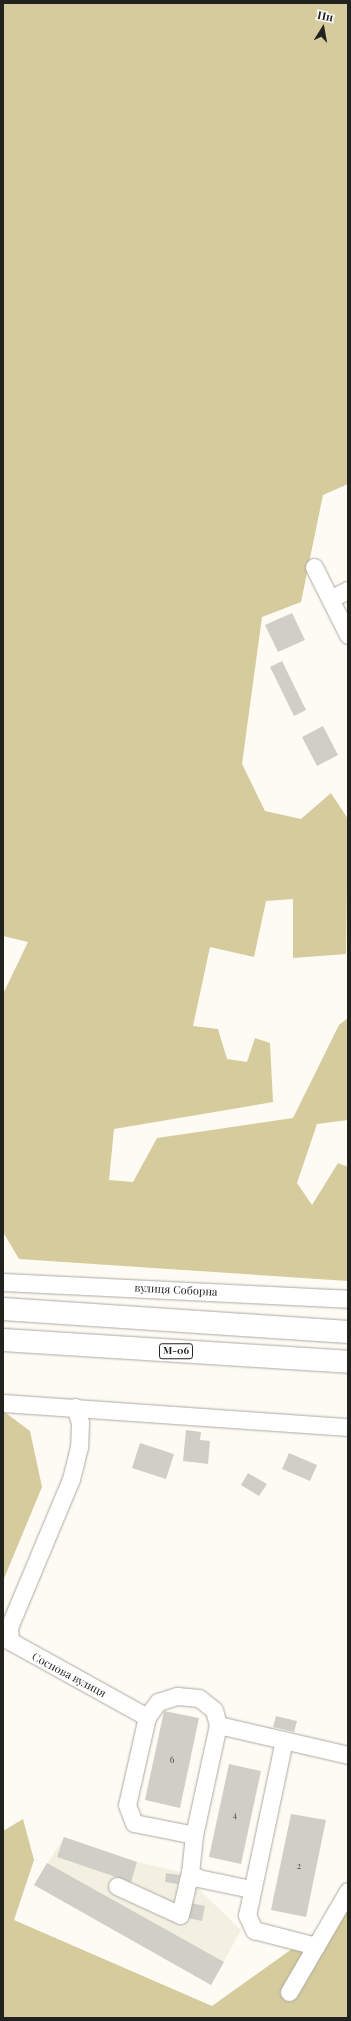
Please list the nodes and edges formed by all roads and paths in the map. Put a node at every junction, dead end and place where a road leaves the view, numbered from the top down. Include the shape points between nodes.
1 (314, 567) dead end
2 (348, 590) edge
3 (330, 599) junction
4 (348, 635) edge
5 (3, 1282) edge
6 (348, 1299) edge
7 (3, 1309) edge
8 (348, 1332) edge
9 (3, 1340) edge
10 (348, 1362) edge
11 (3, 1403) edge
12 (75, 1407) junction
13 (348, 1427) edge
14 (147, 1717) junction
15 (218, 1725) junction
16 (284, 1740) junction
17 (348, 1755) edge
18 (194, 1834) junction
19 (190, 1872) junction
20 (116, 1886) dead end
21 (251, 1889) junction
22 (348, 1890) edge
23 (316, 1946) junction
24 (289, 1992) dead end

1 - 3 street
2 - 3 street
3 - 4 street
5 - 6 street, вулиця Соборна
7 - 8 highway
9 - 10 highway, М-06
11 - 12 street
12 - 13 street
12 - 14 street, Соснова вулиця via 80,1422 79,1447 71,1479 9,1627 10,1641
14 - 15 street via 158,1702 177,1696 200,1698 214,1710
14 - 18 street via 127,1805 134,1823
15 - 16 street
15 - 18 street
16 - 17 street
16 - 21 street
18 - 19 street
19 - 20 street via 180,1915
19 - 21 street via 198,1878
21 - 23 street via 247,1915 254,1930
22 - 23 street
23 - 24 street

